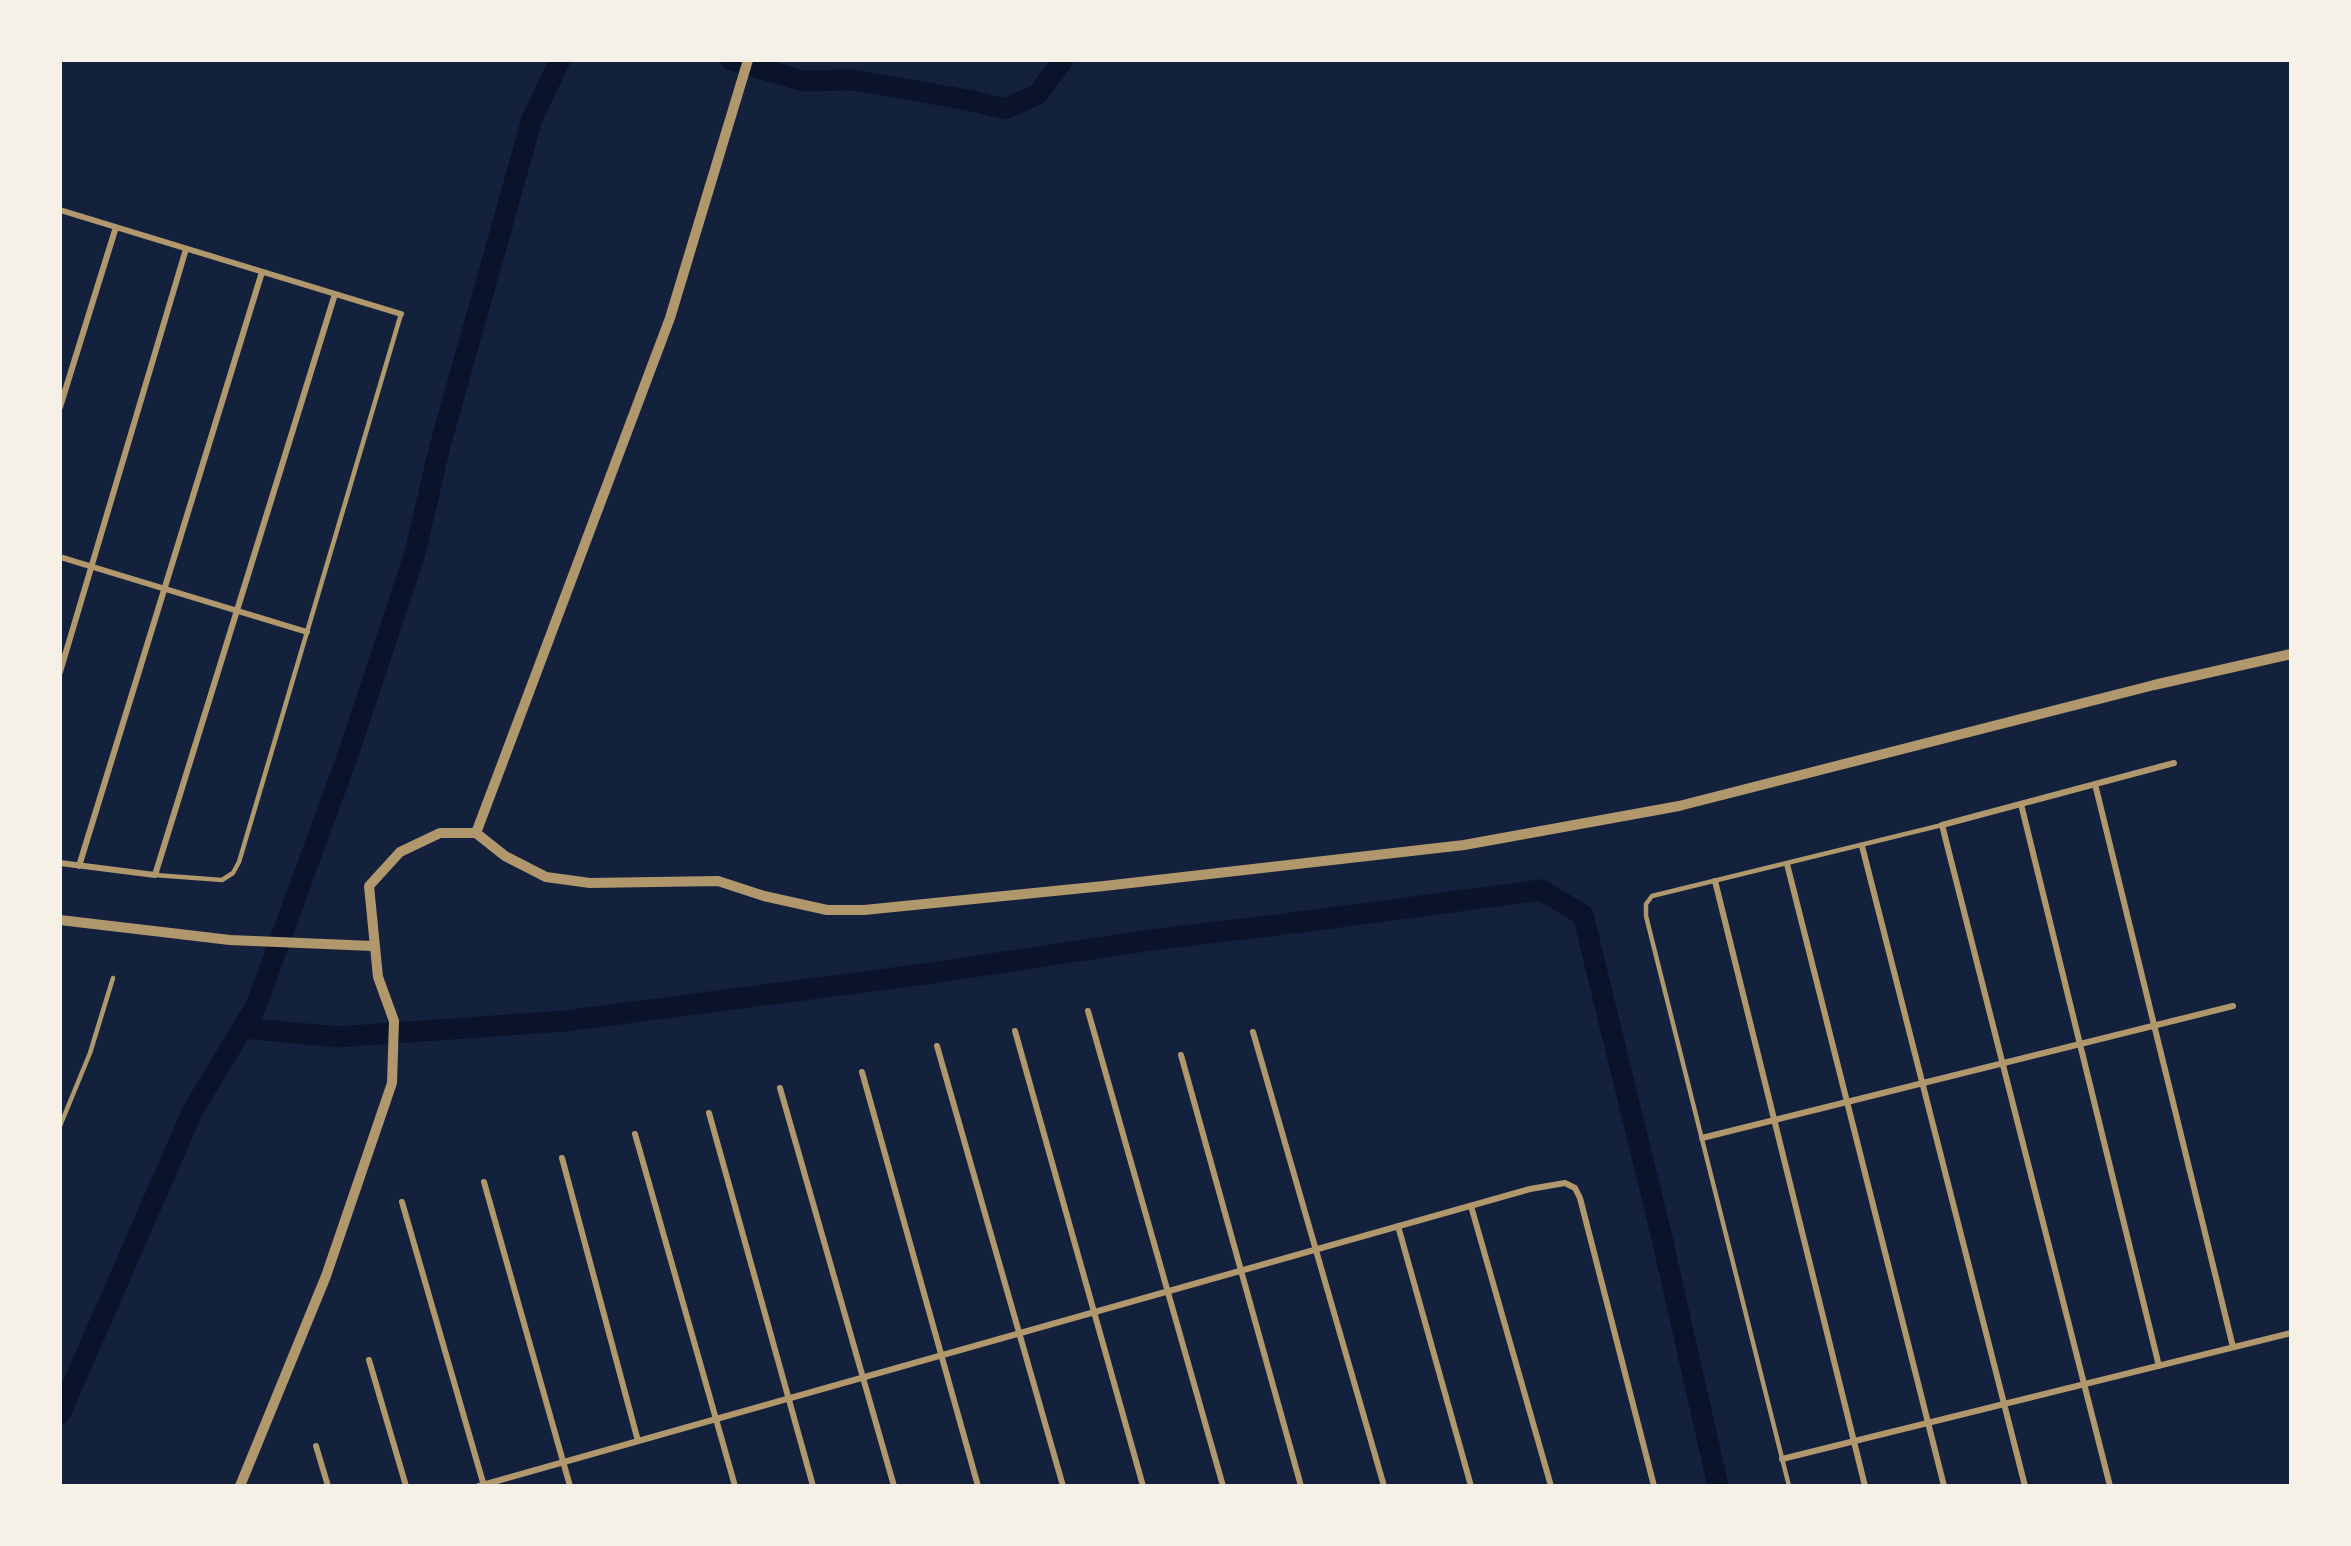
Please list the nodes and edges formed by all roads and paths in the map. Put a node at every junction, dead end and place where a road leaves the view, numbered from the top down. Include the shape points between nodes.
1 (748, 60) edge
2 (60, 210) edge
3 (116, 227) junction
4 (186, 249) junction
5 (262, 272) junction
6 (335, 294) junction
7 (400, 314) joint
8 (60, 407) edge
9 (60, 557) edge
10 (92, 566) junction
11 (164, 588) junction
12 (237, 610) junction
13 (307, 632) junction
14 (2291, 654) edge
15 (60, 672) edge
16 (2174, 764) dead end
17 (2095, 784) junction
18 (2021, 804) junction
19 (1942, 825) junction
20 (476, 832) junction
21 (1862, 846) junction
22 (60, 863) edge
23 (1787, 864) junction
24 (79, 866) junction
25 (154, 875) junction
26 (1714, 881) junction
27 (60, 920) edge
28 (373, 946) junction
29 (113, 978) dead end
30 (2233, 1006) dead end
31 (1088, 1011) dead end
32 (2155, 1026) junction
33 (1015, 1031) dead end
34 (1252, 1032) dead end
35 (2080, 1044) junction
36 (938, 1046) dead end
37 (1181, 1055) dead end
38 (2002, 1063) junction
39 (862, 1072) dead end
40 (1922, 1083) junction
41 (780, 1088) dead end
42 (1847, 1102) junction
43 (709, 1113) dead end
44 (1774, 1120) junction
45 (60, 1126) edge
46 (635, 1134) dead end
47 (1702, 1138) junction
48 (562, 1158) dead end
49 (484, 1182) dead end
50 (402, 1202) dead end
51 (1471, 1206) junction
52 (1398, 1226) junction
53 (1316, 1250) junction
54 (1241, 1271) junction
55 (1168, 1292) junction
56 (1094, 1312) junction
57 (1019, 1333) junction
58 (2291, 1333) edge
59 (2233, 1347) junction
60 (941, 1355) junction
61 (369, 1360) dead end
62 (2159, 1366) junction
63 (863, 1377) junction
64 (2084, 1384) junction
65 (789, 1398) junction
66 (2004, 1404) junction
67 (716, 1419) junction
68 (1928, 1423) junction
69 (638, 1441) junction
70 (1854, 1441) junction
71 (316, 1446) dead end
72 (1782, 1459) junction
73 (564, 1462) junction
74 (240, 1486) edge
75 (327, 1486) edge
76 (406, 1486) edge
77 (482, 1486) edge
78 (570, 1486) edge
79 (735, 1486) edge
80 (813, 1486) edge
81 (894, 1486) edge
82 (978, 1486) edge
83 (1063, 1486) edge
84 (1143, 1486) edge
85 (1223, 1486) edge
86 (1301, 1486) edge
87 (1384, 1486) edge
88 (1471, 1486) edge
89 (1551, 1486) edge
90 (1654, 1486) edge
91 (1789, 1486) edge
92 (1865, 1486) edge
93 (1944, 1486) edge
94 (2025, 1486) edge
95 (2110, 1486) edge

1 - 20 street via 670,318
2 - 3 street
3 - 4 street
3 - 8 street
4 - 5 street
4 - 10 street
5 - 6 street
5 - 11 street
6 - 7 street
6 - 12 street
7 - 13 lane
9 - 10 street
10 - 11 street
10 - 15 street
11 - 12 street
11 - 24 street
12 - 13 street
12 - 25 street
13 - 25 lane via 233,873 222,880
14 - 20 street via 1679,806 1464,845 864,910 827,910 718,881 590,883 546,877 505,856
16 - 17 street
17 - 18 street
17 - 32 street
18 - 19 street
18 - 35 street
19 - 21 lane
19 - 38 street
20 - 28 street via 440,833 400,852 369,886
21 - 23 lane
21 - 40 street
22 - 24 street
23 - 26 lane
23 - 42 street
24 - 25 street
26 - 44 street
26 - 47 lane via 1652,896 1646,904
27 - 28 street via 230,940
28 - 74 street via 378,977 394,1022 392,1083 326,1276
29 - 45 lane via 90,1053
30 - 32 street
31 - 55 street
32 - 35 street
32 - 59 street
33 - 56 street
34 - 53 street
35 - 38 street
35 - 62 street
36 - 57 street
37 - 54 street
38 - 40 street
38 - 64 street
39 - 60 street
40 - 42 street
40 - 66 street
41 - 63 street
42 - 44 street
42 - 68 street
43 - 65 street
44 - 47 street
44 - 70 street
46 - 67 street
47 - 72 lane
48 - 69 street
49 - 73 street
50 - 77 street
51 - 52 street
51 - 89 street
51 - 90 street via 1549,1185 1565,1183 1575,1188
52 - 53 street
52 - 88 street
53 - 54 street
53 - 87 street
54 - 55 street
54 - 86 street
55 - 56 street
55 - 85 street
56 - 57 street
56 - 84 street
57 - 60 street
57 - 83 street
58 - 59 street
59 - 62 street
60 - 63 street
60 - 82 street
61 - 76 street
62 - 64 street
63 - 65 street
63 - 81 street
64 - 66 street
64 - 95 street
65 - 67 street
65 - 80 street
66 - 68 street
66 - 94 street
67 - 69 street
67 - 79 street
68 - 70 street
68 - 93 street
69 - 73 street
70 - 72 street
70 - 92 street
71 - 75 street
72 - 91 lane
73 - 77 street
73 - 78 street

